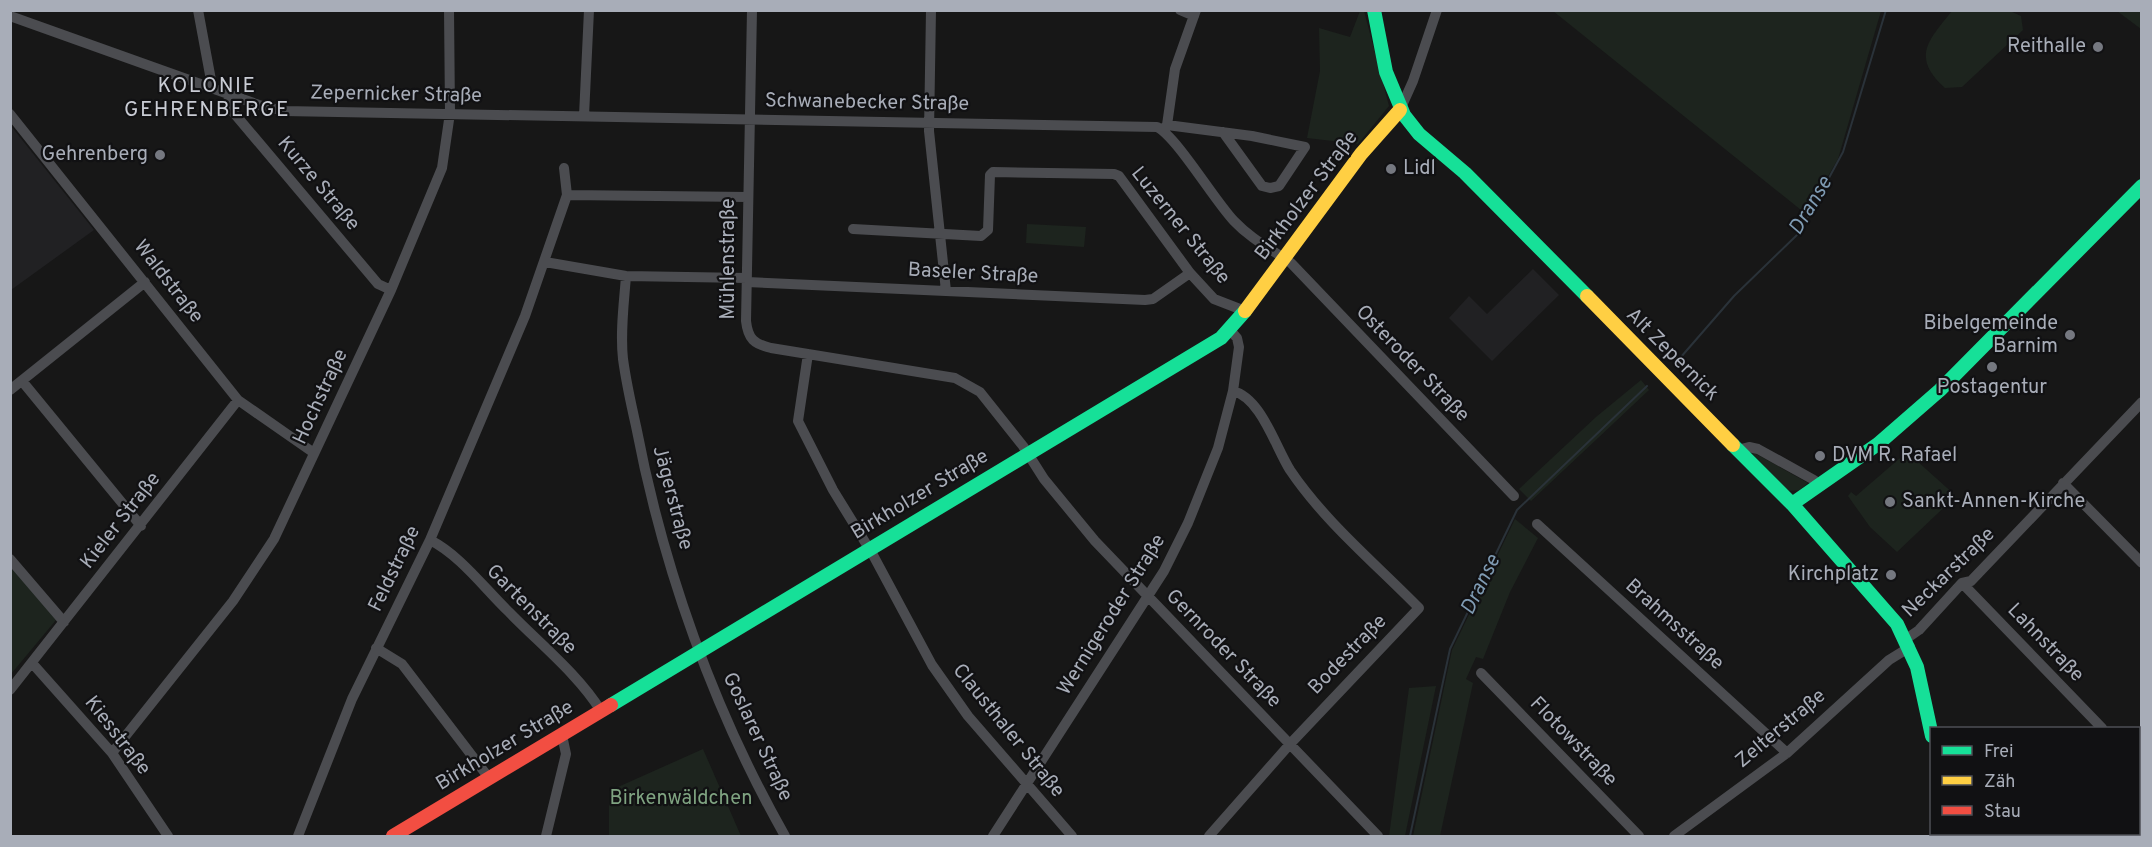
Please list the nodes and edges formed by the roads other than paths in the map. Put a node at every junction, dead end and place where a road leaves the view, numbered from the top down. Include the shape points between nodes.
1 (198, 10) edge
2 (449, 10) edge
3 (588, 10) edge
4 (752, 10) edge
5 (931, 10) edge
6 (1180, 10) edge
7 (1374, 10) edge
8 (1437, 10) edge
9 (1195, 13) edge
10 (10, 16) edge
11 (208, 87) junction
12 (229, 94) junction
13 (1400, 110) junction
14 (450, 113) junction
15 (10, 114) edge
16 (508, 114) joint
17 (584, 116) junction
18 (749, 118) junction
19 (929, 122) junction
20 (1165, 128) junction
21 (1223, 132) junction
22 (564, 168) dead end
23 (2142, 186) edge
24 (567, 195) junction
25 (748, 197) junction
26 (853, 229) dead end
27 (940, 235) junction
28 (1284, 258) junction
29 (545, 262) junction
30 (1190, 273) junction
31 (626, 276) junction
32 (747, 280) junction
33 (146, 282) junction
34 (391, 290) junction
35 (946, 291) junction
36 (1245, 311) junction
37 (1230, 330) junction
38 (808, 354) junction
39 (22, 381) junction
40 (10, 390) edge
41 (1233, 391) junction
42 (238, 400) junction
43 (2142, 402) edge
44 (1737, 450) junction
45 (314, 453) junction
46 (1026, 453) junction
47 (2063, 483) junction
48 (1819, 485) junction
49 (1514, 496) dead end
50 (1792, 504) junction
51 (1537, 524) dead end
52 (141, 526) junction
53 (430, 540) junction
54 (869, 549) junction
55 (10, 559) edge
56 (2142, 563) edge
57 (1962, 583) junction
58 (1148, 597) junction
59 (64, 622) junction
60 (1908, 643) junction
61 (376, 648) junction
62 (699, 651) junction
63 (32, 663) junction
64 (1481, 673) dead end
65 (10, 690) edge
66 (601, 711) junction
67 (1930, 727) edge
68 (2100, 727) edge
69 (562, 735) junction
70 (1290, 744) junction
71 (112, 753) junction
72 (1787, 753) junction
73 (489, 778) junction
74 (1026, 785) junction
75 (168, 837) edge
76 (298, 837) edge
77 (393, 837) edge
78 (546, 837) edge
79 (785, 837) edge
80 (993, 837) edge
81 (1072, 837) edge
82 (1209, 837) edge
83 (1378, 837) edge
84 (1639, 837) edge
85 (1674, 837) edge

1 - 11 street via 211,80
2 - 14 street, Hochstraße
3 - 17 street
4 - 18 street, Mühlenstraße
5 - 19 street
6 - 9 street
7 - 13 street, Alt Zepernick via 1384,69
8 - 13 street
9 - 20 street via 1175,69
10 - 11 street, Zepernicker Straße
11 - 12 street, Zepernicker Straße
12 - 14 street, Zepernicker Straße via 284,111
12 - 34 street, Kurze Straße via 228,106 378,284
13 - 28 street, Birkholzer Straße via 1361,154
13 - 44 street, Alt Zepernick via 1413,128 1465,173
14 - 16 street, Zepernicker Straße
14 - 34 street, Hochstraße via 439,180
15 - 33 street, Waldstraße
16 - 17 street, Schwanebecker Straße
17 - 18 street, Schwanebecker Straße
18 - 19 street, Schwanebecker Straße
18 - 25 street, Mühlenstraße
19 - 20 street, Schwanebecker Straße
19 - 27 street
20 - 21 street, Schwanebecker Straße
20 - 28 street, Osteroder Straße via 1234,222 1259,244
21 - 21 street, Schwanebecker Straße via 1252,136 1305,147 1279,186 1270,188 1262,186
22 - 24 street
23 - 48 street via 1940,390 1878,444
24 - 25 street
24 - 29 street, Feldstraße via 546,249
25 - 32 street, Mühlenstraße
26 - 27 street, Luzerner Straße
27 - 30 street, Luzerner Straße via 985,234 993,172 1114,174 1132,192
27 - 35 street
28 - 36 street, Birkholzer Straße
28 - 49 street, Osteroder Straße
29 - 31 street, Baseler Straße
29 - 53 street, Feldstraße
30 - 35 street, Baseler Straße via 1145,300
30 - 36 street, Luzerner Straße via 1214,298
31 - 32 street, Baseler Straße
31 - 62 street, Jägerstraße via 623,355 647,479
32 - 35 street, Baseler Straße
32 - 38 street, Mühlenstraße via 747,334 752,341
33 - 39 street
33 - 42 street, Waldstraße
34 - 45 street, Hochstraße
36 - 37 street, Birkholzer Straße
37 - 41 street, Wernigeroder Straße via 1239,347
37 - 46 street, Birkholzer Straße
38 - 46 street, Mühlenstraße via 964,381 980,392
38 - 54 street, Clausthaler Straße via 798,422
39 - 40 street
39 - 52 street
41 - 58 street, Wernigeroder Straße via 1200,495
41 - 70 street, Bodestraße via 1251,400 1289,467 1309,493 1419,608
42 - 45 street, Waldstraße
42 - 52 street, Kieler Straße
43 - 47 street, Neckarstraße
44 - 48 street via 1758,449
44 - 50 street, Alt Zepernick
45 - 71 street, Hochstraße via 256,569
46 - 54 street, Birkholzer Straße
46 - 58 street, Gernroder Straße via 1075,518
47 - 56 street
47 - 57 street, Neckarstraße via 1971,581
48 - 50 street
50 - 60 street, Alt Zepernick via 1897,624
51 - 72 street, Brahmsstraße
52 - 59 street, Kieler Straße
53 - 61 street, Feldstraße
53 - 66 street, Gartenstraße via 441,546 569,673
54 - 62 street, Birkholzer Straße
54 - 74 street, Clausthaler Straße via 932,665 968,716
55 - 59 street
57 - 60 street, Neckarstraße
57 - 68 street, Lahnstraße
58 - 70 street, Gernroder Straße
58 - 74 street, Wernigeroder Straße
59 - 63 street, Kieler Straße
60 - 67 street, Alt Zepernick
60 - 72 street, Zelterstraße
61 - 73 street via 402,664
61 - 76 street, Feldstraße
62 - 66 street, Birkholzer Straße
62 - 79 street, Goslarer Straße via 754,778
63 - 65 street, Kieler Straße
63 - 71 street, Kiesstraße
64 - 84 street, Flotowstraße
66 - 69 street, Birkholzer Straße
69 - 73 street, Birkholzer Straße
69 - 78 street via 566,754
70 - 82 street, Bodestraße
70 - 83 street, Gernroder Straße
71 - 75 street, Kiesstraße
72 - 85 street, Zelterstraße
73 - 77 street, Birkholzer Straße
74 - 80 street, Wernigeroder Straße
74 - 81 street, Clausthaler Straße

